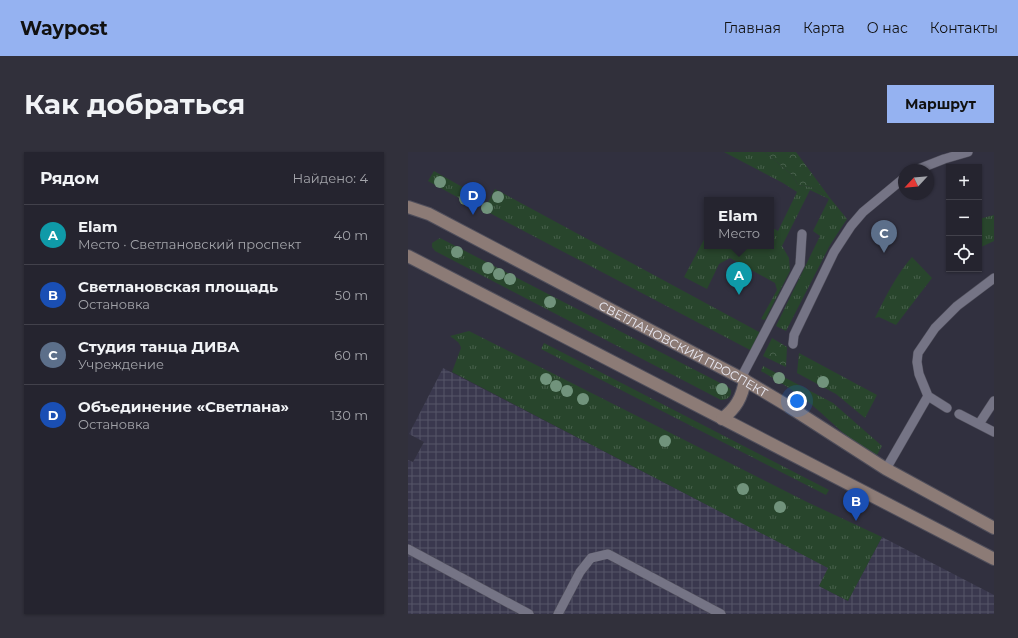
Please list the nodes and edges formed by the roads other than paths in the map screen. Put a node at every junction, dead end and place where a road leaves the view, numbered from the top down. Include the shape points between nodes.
1 (968, 152) edge
2 (930, 164) edge
3 (898, 183) edge
4 (408, 207) edge
5 (802, 234) dead end
6 (408, 256) edge
7 (994, 278) edge
8 (793, 344) dead end
9 (743, 379) junction
10 (928, 396) junction
11 (994, 401) edge
12 (947, 408) dead end
13 (960, 414) dead end
14 (722, 419) junction
15 (978, 424) junction
16 (994, 432) edge
17 (886, 469) junction
18 (994, 528) edge
19 (408, 549) edge
20 (994, 559) edge
21 (528, 614) edge
22 (558, 614) edge
23 (721, 614) edge

1 - 2 lane
3 - 8 lane via 863,212 834,252 794,335
4 - 9 main road, СВЕТЛАНОВСКИЙ ПРОСПЕКТ via 429,214
5 - 9 lane via 800,265
6 - 14 main road
7 - 10 lane via 957,306 935,328 918,353 919,374
9 - 14 main road via 743,392 738,402 732,412
9 - 17 main road, СВЕТЛАНОВСКИЙ ПРОСПЕКТ
10 - 12 lane
10 - 17 lane
11 - 15 lane
13 - 15 lane
14 - 20 main road
15 - 16 lane
17 - 18 main road, СВЕТЛАНОВСКИЙ ПРОСПЕКТ
19 - 21 lane
22 - 23 lane via 580,572 591,558 608,554

